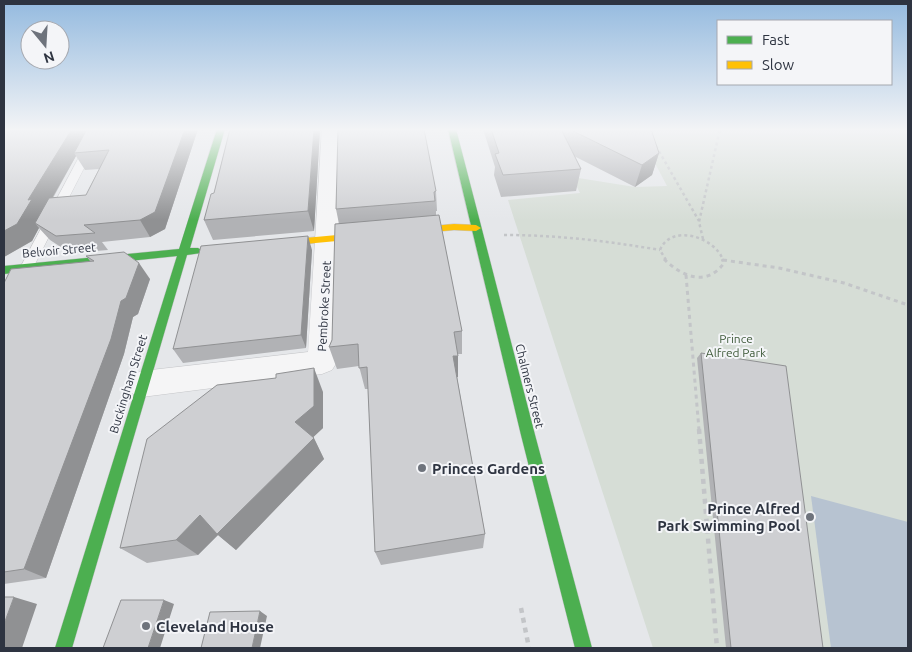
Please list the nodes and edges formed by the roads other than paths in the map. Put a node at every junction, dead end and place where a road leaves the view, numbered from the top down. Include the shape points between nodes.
1 (83, 159) edge
2 (211, 159) edge
3 (331, 159) edge
4 (459, 159) edge
5 (476, 228) junction
6 (327, 239) junction
7 (259, 246) edge
8 (211, 250) edge
9 (182, 253) junction
10 (26, 267) junction
11 (4, 270) edge
12 (4, 312) edge
13 (142, 384) junction
14 (63, 648) edge
15 (584, 648) edge

1 - 10 lane
2 - 9 street, Buckingham Street
3 - 6 street, Pembroke Street
4 - 5 street, Chalmers Street
5 - 6 street
5 - 15 street, Chalmers Street
6 - 7 street
6 - 13 street, Pembroke Street via 322,362
8 - 9 street, Belvoir Street
9 - 10 street, Belvoir Street
9 - 13 street, Buckingham Street
10 - 11 street, Belvoir Street
10 - 12 lane
13 - 14 street, Buckingham Street

